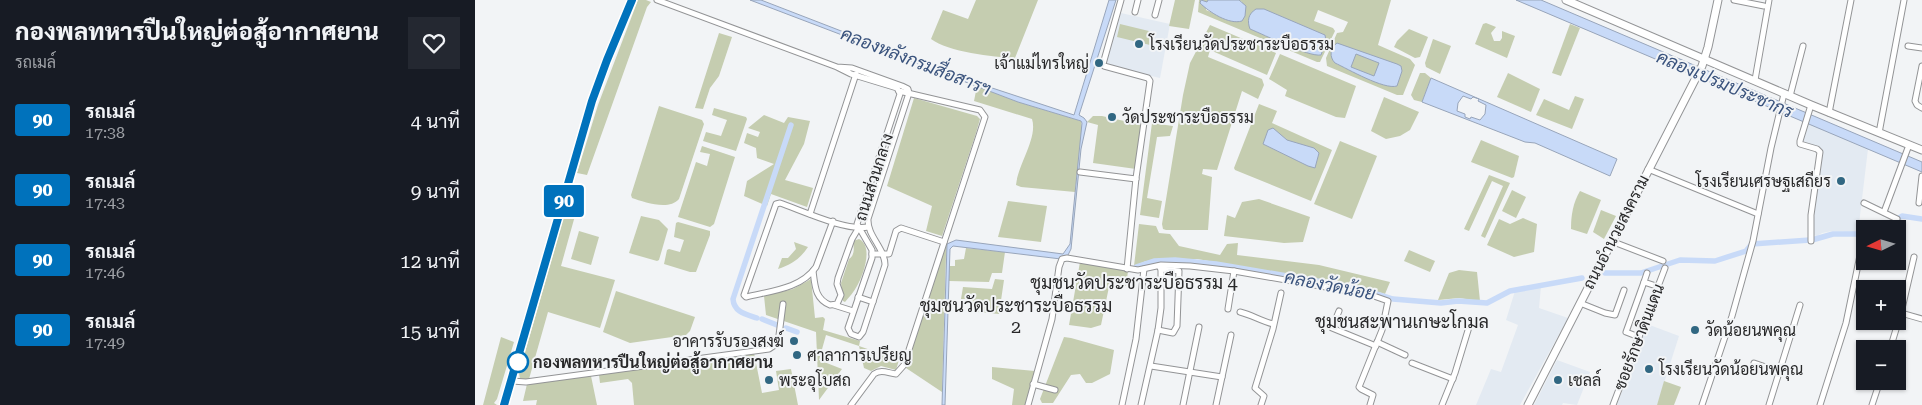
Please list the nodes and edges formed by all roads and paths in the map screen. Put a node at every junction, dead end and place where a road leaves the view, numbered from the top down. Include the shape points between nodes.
1 (632, 0) edge
2 (657, 0) edge
3 (1121, 0) edge
4 (1138, 0) edge
5 (1159, 0) edge
6 (1566, 0) edge
7 (1718, 0) edge
8 (1734, 0) edge
9 (1769, 0) edge
10 (1851, 0) edge
11 (1904, 0) edge
12 (1764, 6) dead end
13 (1135, 12) dead end
14 (1155, 16) dead end
15 (1803, 46) dead end
16 (1908, 46) dead end
17 (1922, 48) edge
18 (1703, 63) junction
19 (1922, 66) edge
20 (856, 73) junction
21 (1755, 80) junction
22 (899, 91) junction
23 (909, 93) junction
24 (1785, 97) junction
25 (1922, 108) edge
26 (1809, 109) junction
27 (1829, 113) junction
28 (1879, 133) junction
29 (887, 137) junction
30 (895, 140) junction
31 (1909, 145) junction
32 (1922, 150) edge
33 (1648, 169) junction
34 (1081, 172) dead end
35 (1922, 176) edge
36 (1136, 179) junction
37 (867, 194) junction
38 (876, 197) junction
39 (1864, 203) dead end
40 (1919, 204) dead end
41 (1884, 212) junction
42 (810, 214) junction
43 (1758, 214) junction
44 (1897, 219) dead end
45 (833, 221) junction
46 (868, 227) junction
47 (858, 229) junction
48 (1611, 241) junction
49 (1811, 241) dead end
50 (944, 242) junction
51 (872, 254) junction
52 (885, 255) junction
53 (1914, 257) dead end
54 (1663, 261) dead end
55 (1160, 267) junction
56 (1665, 268) dead end
57 (1126, 269) junction
58 (1144, 269) junction
59 (1858, 270) edge
60 (813, 271) junction
61 (1234, 271) junction
62 (1647, 273) dead end
63 (1645, 282) junction
64 (1659, 287) junction
65 (1624, 290) dead end
66 (1906, 291) edge
67 (1281, 293) dead end
68 (858, 297) junction
69 (873, 302) junction
70 (1581, 303) junction
71 (783, 304) dead end
72 (834, 305) junction
73 (1801, 305) dead end
74 (1228, 309) dead end
75 (853, 311) junction
76 (1339, 311) dead end
77 (1240, 312) dead end
78 (1906, 314) edge
79 (1922, 319) edge
80 (1273, 324) junction
81 (1199, 327) dead end
82 (1469, 327) dead end
83 (1158, 330) junction
84 (1231, 335) dead end
85 (1639, 337) junction
86 (1377, 344) junction
87 (1405, 355) dead end
88 (1412, 363) dead end
89 (1753, 363) dead end
90 (1151, 366) junction
91 (1189, 372) junction
92 (1780, 372) junction
93 (1221, 378) junction
94 (1453, 379) junction
95 (512, 380) junction
96 (1033, 384) junction
97 (1055, 390) dead end
98 (1877, 390) edge
99 (505, 403) edge
100 (851, 405) edge
101 (1028, 405) edge
102 (1122, 405) edge
103 (1141, 405) edge
104 (1183, 405) edge
105 (1215, 405) edge
106 (1261, 405) edge
107 (1370, 405) edge
108 (1442, 405) edge
109 (1527, 405) edge
110 (1613, 405) edge
111 (1703, 405) edge
112 (1769, 405) edge
113 (1820, 405) edge
114 (1872, 405) edge

1 - 95 main road via 592,101
2 - 20 street
3 - 36 street via 1103,64 1150,81
4 - 13 street
5 - 14 street
6 - 18 main road
7 - 18 main road, ถนนอำนวยสงคราม
8 - 12 street
9 - 21 street
10 - 27 street
11 - 28 street
15 - 24 street
16 - 17 street
18 - 21 main road
18 - 33 main road, ถนนอำนวยสงคราม
19 - 25 street via 1915,101
20 - 22 street
20 - 23 street via 905,87
20 - 42 street
21 - 24 main road
22 - 23 street
22 - 29 street, ถนนส่วนกลาง
23 - 30 street, ถนนส่วนกลาง
23 - 50 street via 980,110 985,117
24 - 26 main road
24 - 43 street via 1778,114
26 - 27 main road
26 - 49 street via 1800,144 1819,152
27 - 28 main road
28 - 31 main road
29 - 30 street
29 - 37 street, ถนนส่วนกลาง
30 - 38 street, ถนนส่วนกลาง
31 - 32 main road
31 - 41 street
33 - 43 street
33 - 48 main road, ถนนอำนวยสงคราม
34 - 36 street
35 - 40 street
36 - 57 street
37 - 38 street
37 - 47 street, ถนนส่วนกลาง
38 - 46 street, ถนนส่วนกลาง
39 - 41 street
41 - 44 street
42 - 45 street
42 - 60 street via 776,204 773,207 744,295 792,286
43 - 111 street via 1732,316
45 - 47 street
45 - 60 street
46 - 47 street
46 - 52 street, ถนนส่วนกลาง
47 - 51 street, ถนนส่วนกลาง
47 - 72 street via 838,278 841,295
48 - 54 street
48 - 70 main road, ถนนอำนวยสงคราม
50 - 52 street via 901,228 896,231 889,254
50 - 100 street via 904,365 895,374 883,371 874,374
51 - 52 street
51 - 68 street
52 - 69 street
53 - 66 street
55 - 58 street
55 - 61 street via 1190,266
55 - 83 street
55 - 83 street via 1179,271 1177,326 1173,333
56 - 64 street, ซอยรักษาดินแดน
57 - 58 street
57 - 96 street via 1063,259 1052,319
58 - 102 street via 1136,340
59 - 113 street via 1846,323
60 - 72 street via 819,297
61 - 74 street
61 - 86 street via 1387,301
62 - 63 street
63 - 64 street
63 - 85 street via 1626,332
64 - 85 street, ซอยรักษาดินแดน
65 - 70 street via 1615,315
67 - 80 street
68 - 69 street
68 - 75 street
69 - 75 street via 859,337 847,328
70 - 109 main road, ถนนอำนวยสงคราม
71 - 95 street via 779,343 769,348 526,382
72 - 75 street
73 - 92 street
76 - 86 street via 1332,328
77 - 80 street
78 - 79 street
80 - 106 street via 1255,388 1264,396
81 - 91 street
82 - 94 street
83 - 90 street
84 - 93 street
85 - 110 street, ซอยรักษาดินแดน
86 - 87 street
86 - 107 street via 1359,387 1373,395
88 - 94 street
89 - 92 street
90 - 91 street
90 - 103 street
91 - 93 street
91 - 104 street
92 - 112 street
93 - 105 street
94 - 108 street
95 - 99 main road
96 - 97 street
96 - 101 street
98 - 114 street

